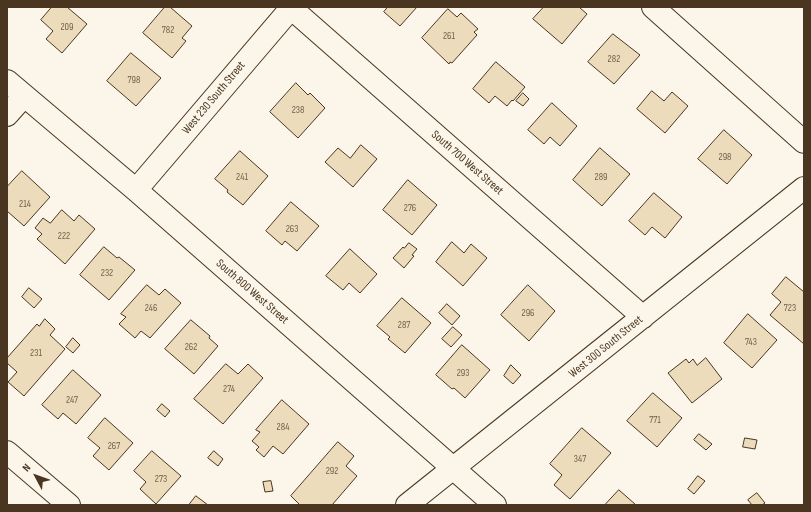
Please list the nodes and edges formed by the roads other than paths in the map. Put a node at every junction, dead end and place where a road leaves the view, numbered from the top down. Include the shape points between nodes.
1 (292, 7) edge
2 (653, 7) edge
3 (7, 81) edge
4 (24, 96) junction
5 (7, 115) edge
6 (804, 142) edge
7 (804, 188) edge
8 (136, 190) junction
9 (643, 317) junction
10 (7, 452) edge
11 (453, 468) junction
12 (68, 505) edge
13 (408, 505) edge
14 (496, 505) edge

1 - 8 street, West 230 South Street
1 - 9 street, South 700 West Street
2 - 6 street
3 - 4 street, South 800 West Street
4 - 5 street
4 - 8 street, South 800 West Street
7 - 9 street, West 300 South Street
8 - 11 street, South 800 West Street
9 - 11 street, West 300 South Street
10 - 12 street
11 - 13 street, West 300 South Street
11 - 14 street, South 800 West Street

